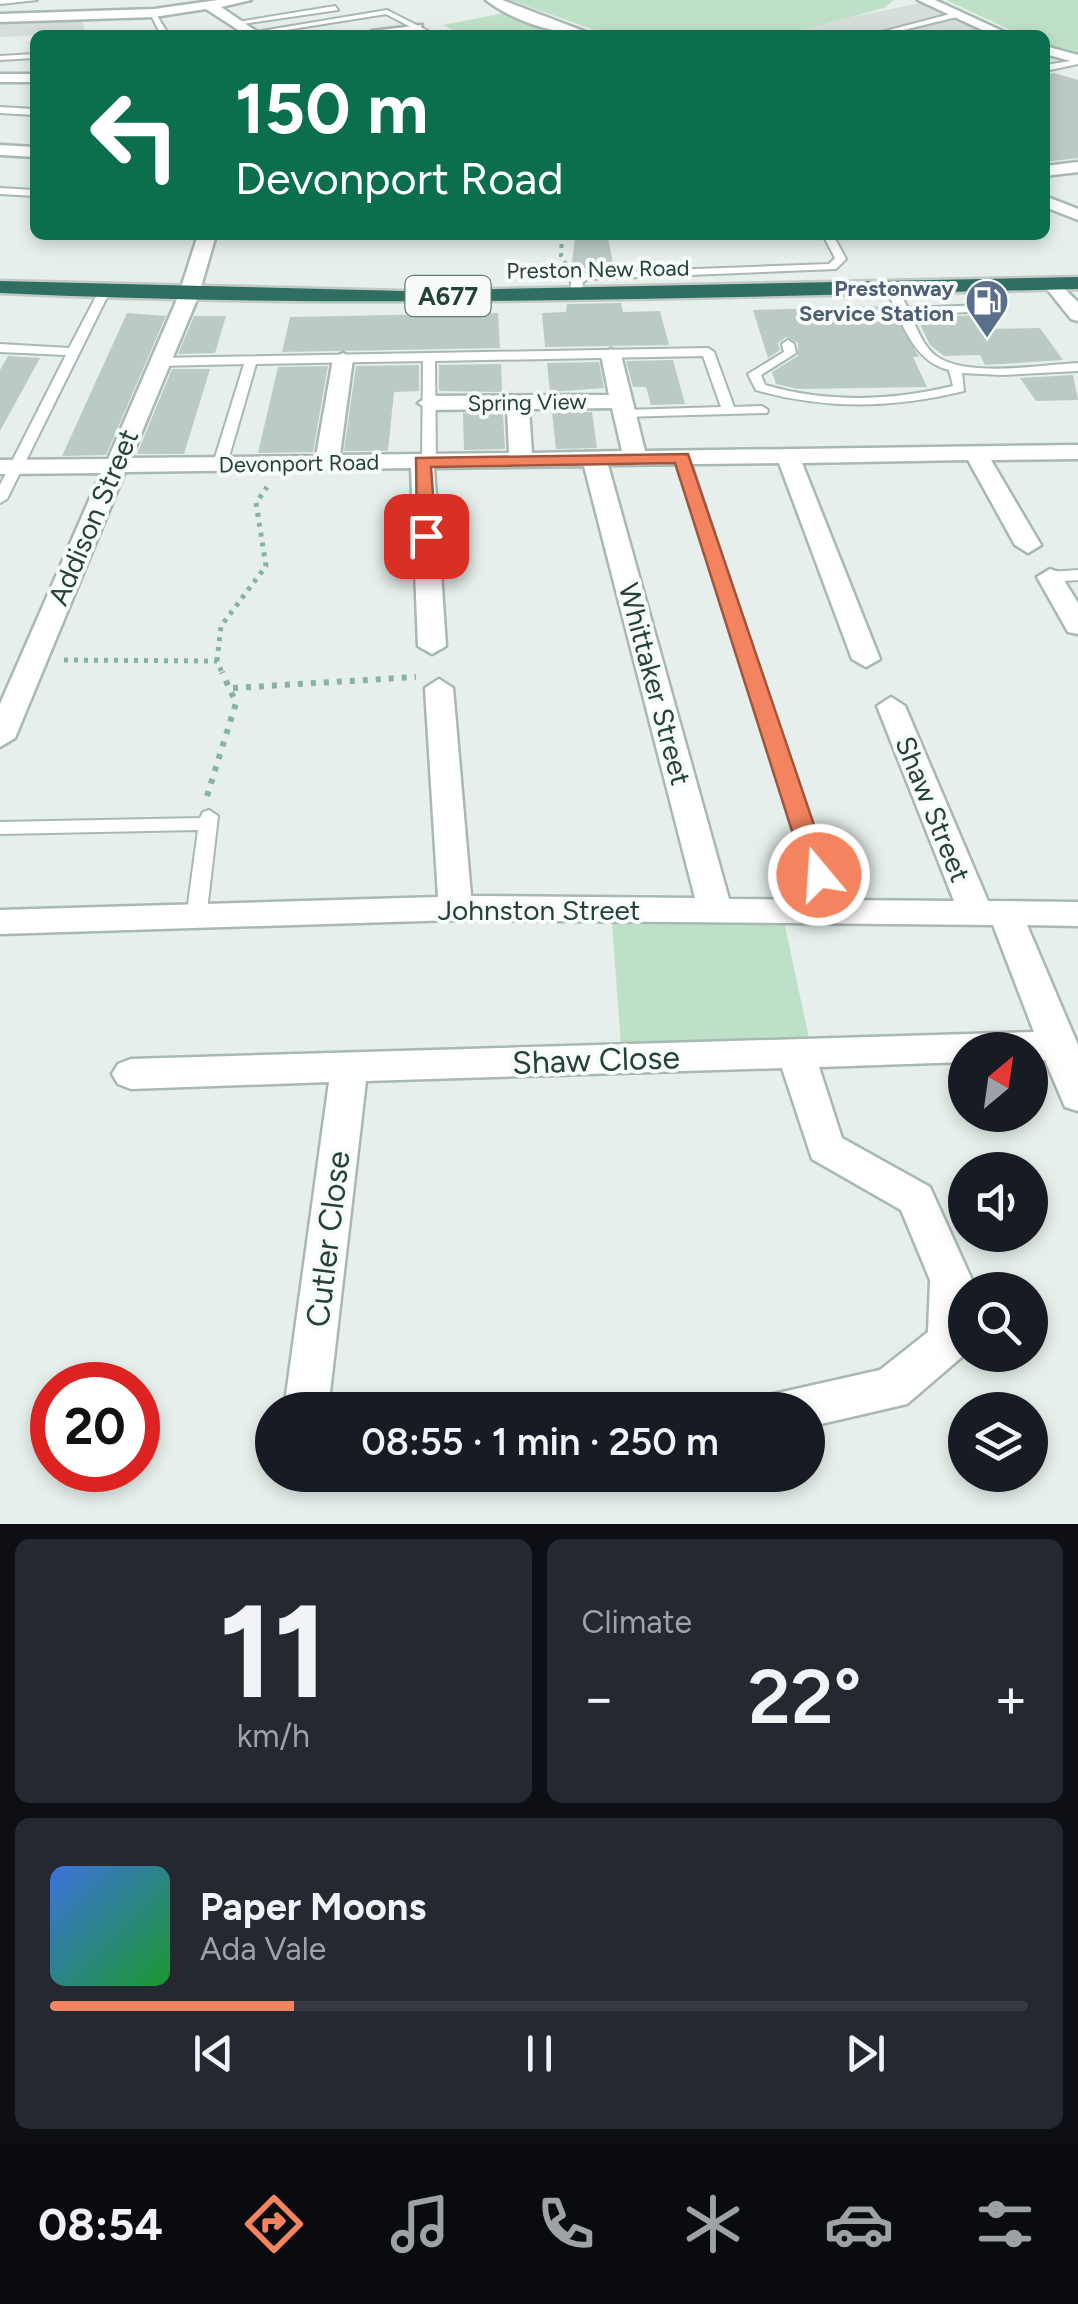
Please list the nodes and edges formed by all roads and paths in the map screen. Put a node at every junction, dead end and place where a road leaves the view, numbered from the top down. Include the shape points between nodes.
1 (21, 0) edge
2 (33, 0) edge
3 (86, 0) edge
4 (245, 0) edge
5 (492, 0) edge
6 (924, 0) edge
7 (0, 2) edge
8 (208, 5) junction
9 (352, 6) dead end
10 (154, 13) junction
11 (958, 14) junction
12 (90, 16) junction
13 (0, 18) edge
14 (236, 23) junction
15 (417, 28) junction
16 (96, 30) edge
17 (162, 30) edge
18 (247, 30) edge
19 (278, 30) edge
20 (404, 30) edge
21 (421, 30) edge
22 (570, 30) edge
23 (894, 30) edge
24 (993, 30) edge
25 (1050, 52) edge
26 (30, 56) edge
27 (0, 58) edge
28 (1078, 60) edge
29 (1050, 67) edge
30 (1, 78) edge
31 (30, 78) edge
32 (0, 110) edge
33 (30, 112) edge
34 (0, 150) edge
35 (30, 152) edge
36 (1078, 167) edge
37 (1050, 171) edge
38 (0, 190) edge
39 (30, 192) edge
40 (1050, 203) edge
41 (1078, 215) edge
42 (205, 240) edge
43 (563, 240) edge
44 (831, 240) edge
45 (1078, 283) edge
46 (1053, 284) junction
47 (581, 285) junction
48 (992, 285) junction
49 (0, 287) edge
50 (891, 288) junction
51 (104, 294) junction
52 (188, 297) junction
53 (904, 312) junction
54 (1078, 315) edge
55 (788, 344) dead end
56 (0, 348) edge
57 (74, 352) junction
58 (428, 356) junction
59 (611, 356) junction
60 (342, 359) junction
61 (158, 362) junction
62 (250, 363) junction
63 (1078, 366) edge
64 (955, 368) junction
65 (518, 402) junction
66 (429, 403) junction
67 (625, 407) junction
68 (762, 410) dead end
69 (730, 411) junction
70 (1078, 452) edge
71 (976, 454) junction
72 (788, 457) junction
73 (594, 458) junction
74 (635, 458) junction
75 (682, 458) junction
76 (521, 460) junction
77 (273, 462) junction
78 (327, 462) junction
79 (426, 462) junction
80 (220, 464) junction
81 (7, 466) edge
82 (114, 466) junction
83 (0, 499) edge
84 (1028, 545) dead end
85 (1078, 575) edge
86 (1050, 576) joint
87 (1074, 611) edge
88 (432, 646) dead end
89 (866, 659) dead end
90 (33, 661) junction
91 (217, 662) junction
92 (429, 683) joint
93 (233, 688) junction
94 (891, 706) dead end
95 (0, 738) edge
96 (209, 819) junction
97 (0, 828) edge
98 (455, 908) junction
99 (715, 910) junction
100 (831, 913) junction
101 (991, 914) junction
102 (1078, 914) edge
103 (196, 919) junction
104 (0, 922) edge
105 (1060, 1045) junction
106 (796, 1053) junction
107 (349, 1068) junction
108 (131, 1074) dead end
109 (1078, 1096) edge
110 (308, 1392) edge
111 (825, 1402) edge

1 - 2 lane
1 - 7 lane
3 - 12 street
4 - 8 street
5 - 22 street
6 - 11 street
8 - 10 street
8 - 14 street
9 - 14 lane
10 - 12 street
10 - 17 lane
11 - 23 lane
11 - 24 street
12 - 13 street
12 - 16 street
14 - 18 street
15 - 19 lane via 387,12
15 - 20 street
15 - 21 lane
25 - 28 street
26 - 27 lane
28 - 29 lane
30 - 31 street
32 - 33 lane
34 - 35 street
36 - 37 street
38 - 39 lane
40 - 41 street
42 - 52 street, Addison Street
43 - 47 path via 565,264
44 - 47 lane via 841,259 832,267
45 - 46 highway, Preston New Road / A677
46 - 48 highway, Preston New Road / A677
46 - 54 street
47 - 50 highway, Preston New Road / A677
47 - 52 highway, Preston New Road / A677
48 - 50 highway, Preston New Road / A677
48 - 53 lane via 995,305
49 - 51 highway, Preston New Road / A677
50 - 53 lane
51 - 52 highway, Preston New Road / A677
51 - 57 lane
52 - 61 street, Addison Street
53 - 64 lane via 930,358
55 - 64 lane via 790,352 754,374 760,387 794,400 931,397 960,388
56 - 57 lane
57 - 81 lane
58 - 59 lane
58 - 60 lane
58 - 66 lane
59 - 67 street
59 - 69 lane via 708,352
60 - 62 lane
60 - 78 street
61 - 62 lane
61 - 82 street, Addison Street
62 - 80 lane
63 - 64 lane
65 - 66 street, Spring View
65 - 67 street, Spring View
65 - 76 street
66 - 79 lane
67 - 69 lane
67 - 74 street
68 - 69 lane
70 - 71 street, Devonport Road
71 - 72 street, Devonport Road
71 - 84 street
72 - 75 street, Devonport Road
72 - 89 street
73 - 74 street, Devonport Road
73 - 76 street, Devonport Road
73 - 99 street, Whittaker Street
74 - 75 street, Devonport Road
75 - 100 lane
76 - 79 street, Devonport Road
77 - 78 street, Devonport Road
77 - 80 street, Devonport Road
77 - 91 path via 272,480 256,504 266,566 221,626
78 - 79 street, Devonport Road
79 - 88 street
80 - 82 street, Devonport Road
81 - 82 street, Devonport Road
81 - 83 lane
82 - 90 street, Addison Street
85 - 86 lane
86 - 87 street
90 - 91 path
90 - 95 street, Addison Street
91 - 93 path
92 - 93 path
92 - 98 street
93 - 96 path via 236,702 206,790
94 - 101 street, Shaw Street
96 - 97 lane
96 - 103 lane
98 - 99 street, Johnston Street
98 - 103 street, Johnston Street
99 - 100 street, Johnston Street
100 - 101 street, Johnston Street
101 - 102 street, Johnston Street
101 - 105 street, Shaw Street
103 - 104 street, Johnston Street
105 - 106 street, Shaw Close
105 - 109 street, Shaw Street
106 - 107 street, Shaw Close
106 - 111 street via 826,1148 916,1199 951,1280 949,1341 891,1389
107 - 108 street, Shaw Close
107 - 110 street, Cutler Close

